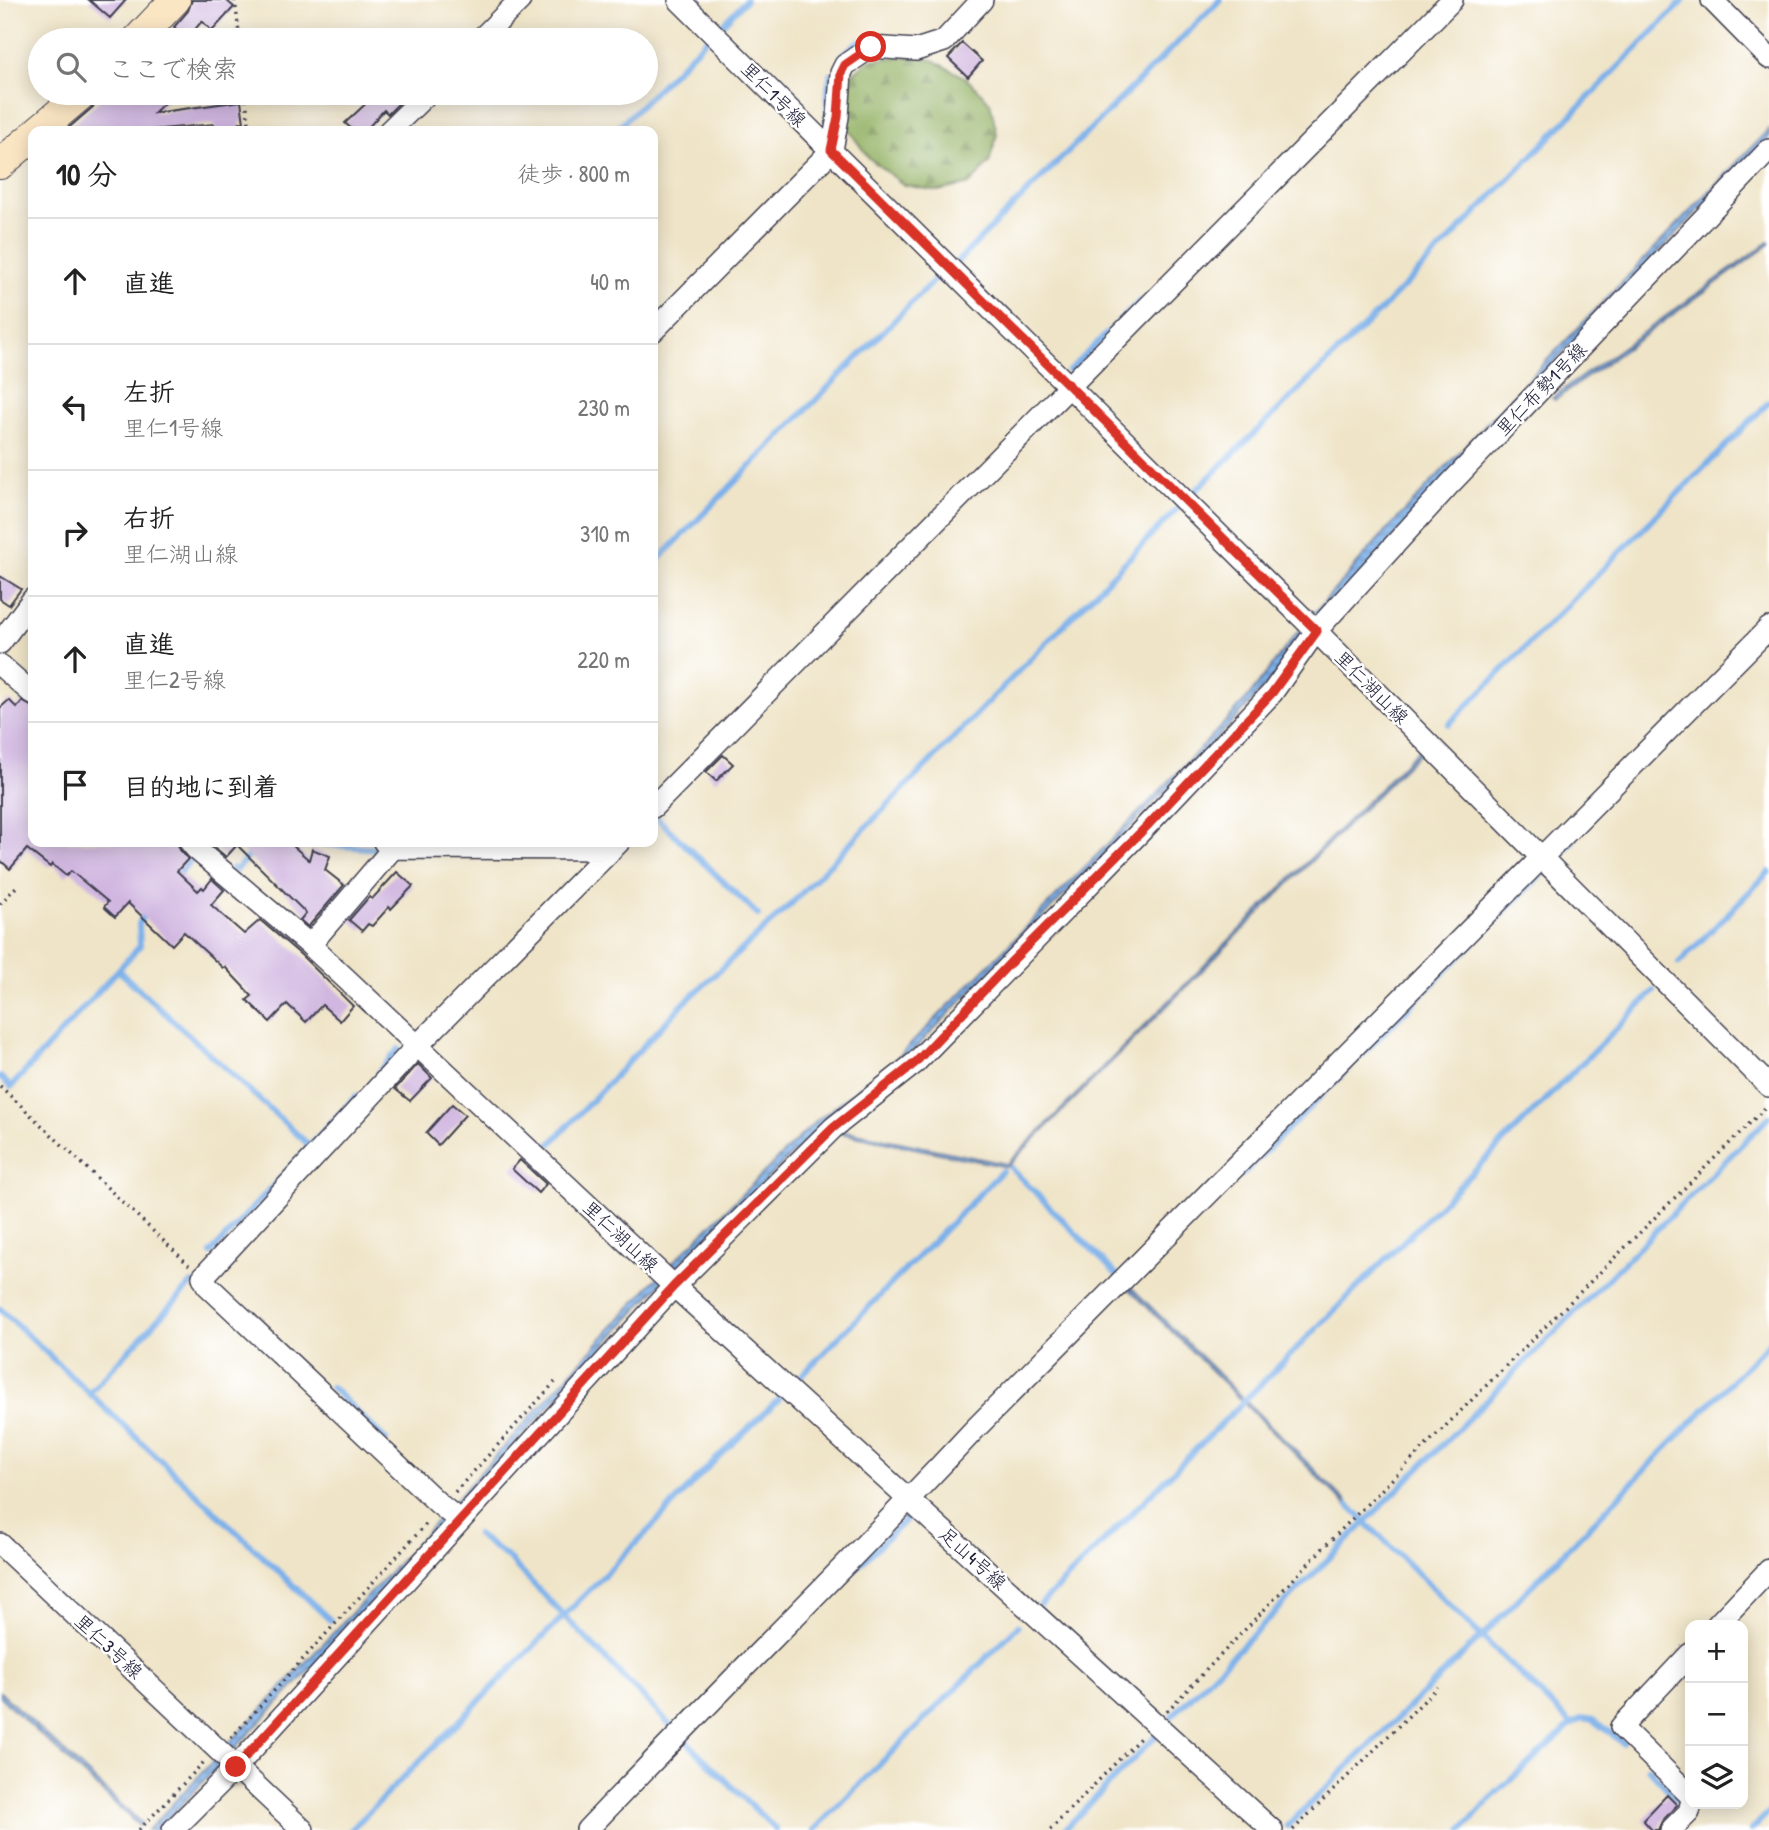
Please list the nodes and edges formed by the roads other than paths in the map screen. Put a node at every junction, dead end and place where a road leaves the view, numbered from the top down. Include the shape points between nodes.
1 (175, 0) edge
2 (520, 0) edge
3 (679, 0) edge
4 (982, 0) edge
5 (1452, 0) edge
6 (1712, 0) edge
7 (148, 28) edge
8 (492, 28) edge
9 (1769, 58) edge
10 (69, 105) edge
11 (416, 105) edge
12 (44, 126) edge
13 (394, 126) edge
14 (28, 140) edge
15 (831, 150) junction
16 (1769, 150) edge
17 (0, 164) edge
18 (658, 326) edge
19 (1068, 386) junction
20 (28, 606) edge
21 (1769, 628) edge
22 (1317, 631) junction
23 (0, 643) edge
24 (0, 665) edge
25 (28, 690) edge
26 (658, 802) edge
27 (194, 847) edge
28 (386, 847) edge
29 (613, 847) edge
30 (1543, 858) junction
31 (310, 945) junction
32 (417, 1046) junction
33 (1769, 1086) edge
34 (674, 1286) junction
35 (909, 1500) junction
36 (460, 1521) junction
37 (0, 1544) edge
38 (1769, 1570) edge
39 (1722, 1620) edge
40 (1685, 1659) edge
41 (236, 1767) junction
42 (1685, 1790) edge
43 (1690, 1809) edge
44 (173, 1830) edge
45 (303, 1830) edge
46 (587, 1830) edge
47 (1272, 1830) edge
48 (1671, 1830) edge

1 - 7 street
2 - 8 street
3 - 15 street, 里仁1号線
4 - 15 street via 944,41 916,50 871,47 845,65
5 - 19 street
6 - 9 street
10 - 12 street
11 - 13 street
14 - 17 street
15 - 18 street
15 - 19 street, 里仁1号線
16 - 22 street, 里仁布勢1号線 via 1448,486
19 - 22 street, 里仁1号線
19 - 26 street
20 - 23 street
21 - 30 street
22 - 30 street, 里仁湖山線
22 - 34 street, 里仁湖山線 via 1272,693 915,1063 833,1128
24 - 25 street
27 - 31 street, 里仁湖山線
28 - 31 street
29 - 32 street
30 - 33 street, 里仁湖山線
30 - 35 street
31 - 32 street, 里仁湖山線
32 - 34 street, 里仁湖山線
32 - 36 street via 203,1277
34 - 35 street, 足山4号線
34 - 36 street
35 - 46 street
35 - 47 street, 足山4号線
36 - 41 street
37 - 41 street, 里仁3号線
38 - 39 street
40 - 42 street via 1621,1727
41 - 44 street
41 - 45 street, 里仁3号線
43 - 48 street

